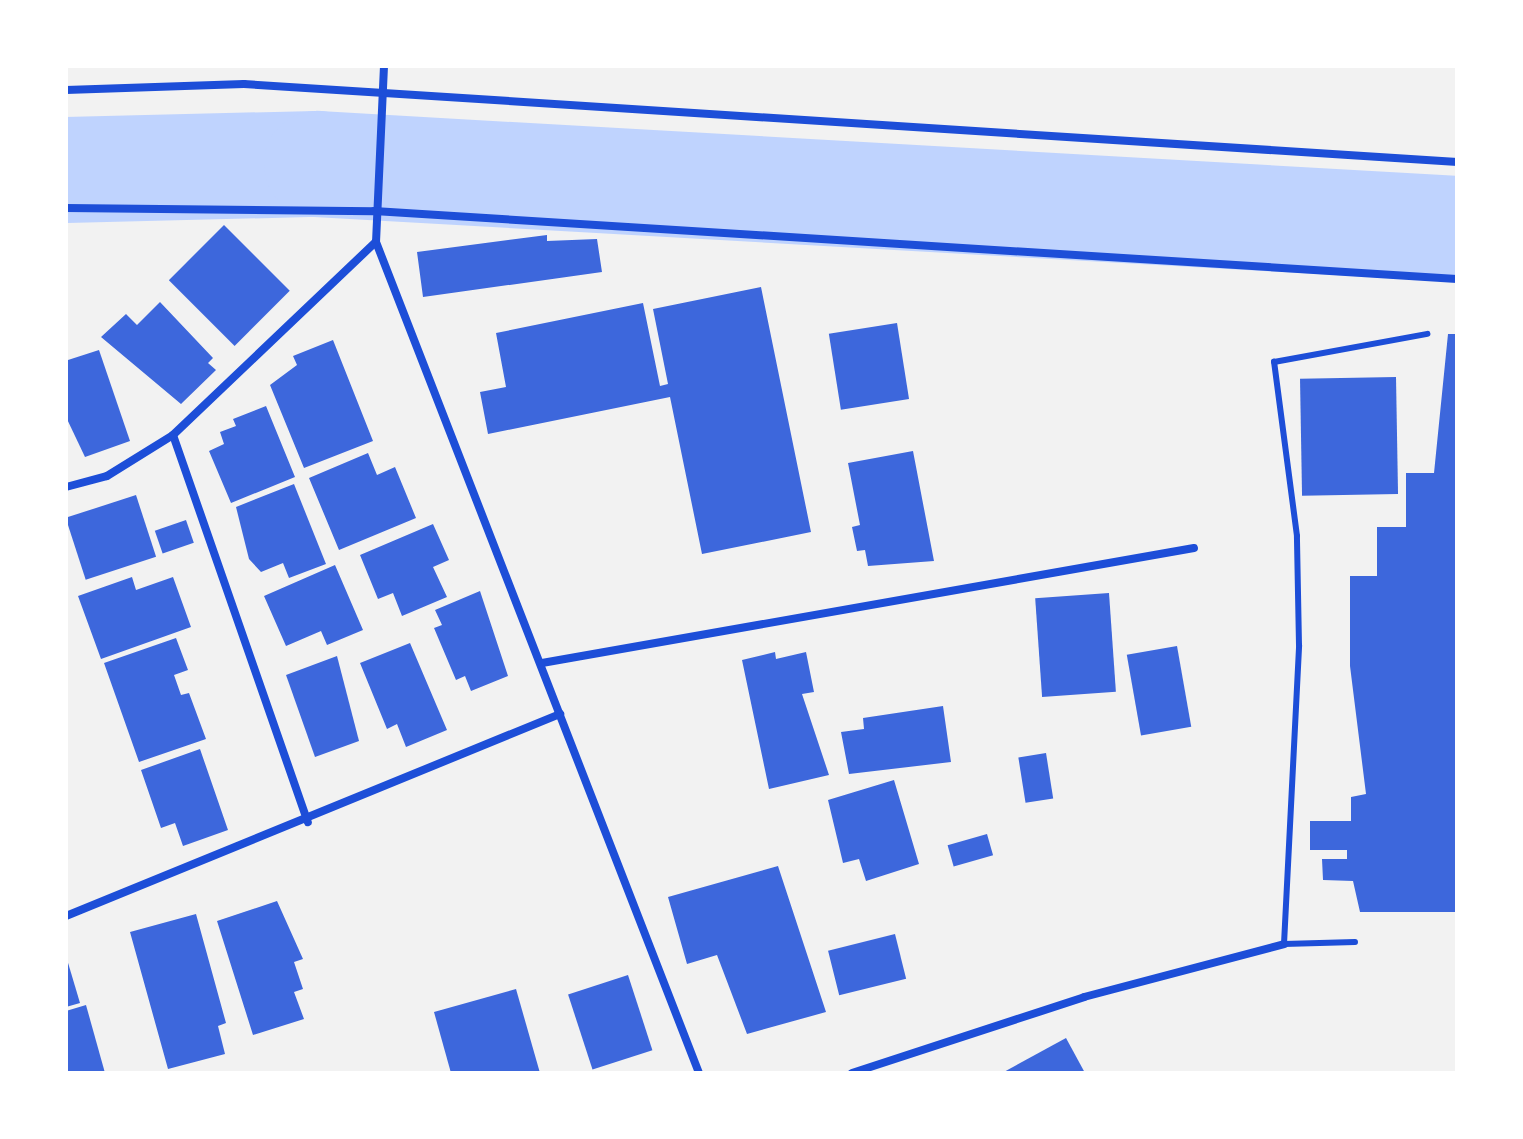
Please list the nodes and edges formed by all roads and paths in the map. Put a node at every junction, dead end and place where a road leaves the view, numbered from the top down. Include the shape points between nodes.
1 (384, 66) edge
2 (66, 90) edge
3 (379, 94) junction
4 (1457, 162) edge
5 (66, 208) edge
6 (374, 211) junction
7 (376, 242) junction
8 (1457, 279) edge
9 (1427, 334) dead end
10 (173, 435) junction
11 (66, 487) edge
12 (1194, 548) dead end
13 (542, 663) junction
14 (560, 714) junction
15 (308, 822) junction
16 (66, 916) edge
17 (1355, 942) dead end
18 (1284, 944) junction
19 (699, 1073) edge
20 (852, 1073) edge

1 - 3 street
2 - 3 street via 244,84
3 - 4 street
3 - 6 street
5 - 6 street
6 - 7 street
6 - 8 street
7 - 10 street
7 - 13 street
9 - 18 lane via 1274,362 1297,536 1299,629
10 - 11 street via 107,476
10 - 15 street
12 - 13 street
13 - 14 street
14 - 15 street
14 - 19 street
15 - 16 street
17 - 18 lane
18 - 20 street via 1084,997

